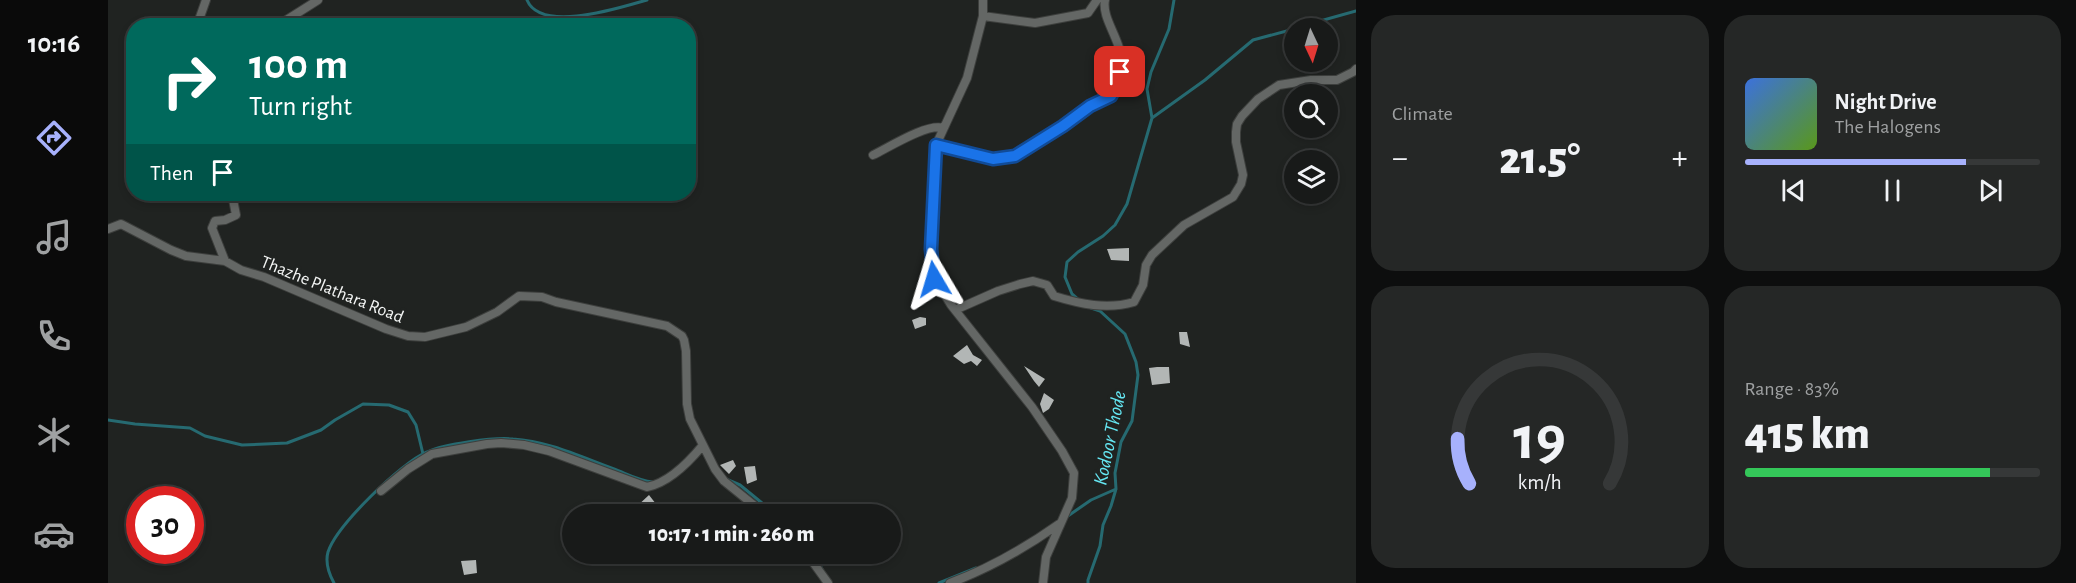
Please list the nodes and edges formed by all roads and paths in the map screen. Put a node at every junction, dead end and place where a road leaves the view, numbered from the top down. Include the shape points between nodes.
1 (206, 0) edge
2 (318, 0) edge
3 (983, 0) edge
4 (1097, 0) edge
5 (1105, 0) edge
6 (200, 16) dead end
7 (983, 16) junction
8 (290, 18) edge
9 (1356, 69) edge
10 (943, 129) junction
11 (936, 145) junction
12 (873, 155) dead end
13 (233, 201) edge
14 (108, 229) edge
15 (225, 261) junction
16 (955, 310) junction
17 (703, 445) junction
18 (381, 491) dead end
19 (753, 504) edge
20 (1060, 524) junction
21 (814, 564) edge
22 (828, 583) edge
23 (950, 583) edge
24 (1043, 583) edge

1 - 6 street
2 - 8 street
3 - 7 street
4 - 7 street via 1088,13 1035,23
5 - 11 street via 1104,11 1122,62 1111,96 1015,156 993,159
7 - 10 street via 967,78
9 - 16 street via 1337,80 1279,85 1258,99 1237,124 1241,184 1233,197 1184,225 1152,255 1134,302 1107,307 1090,304 1054,296 1047,285 1033,281
10 - 11 street
10 - 12 street via 937,126 921,131
11 - 16 street via 931,249 934,279
13 - 15 street via 236,215 215,221 212,228
14 - 15 street, Thazhe Plathara Road via 121,224 178,253
15 - 17 street, Thazhe Plathara Road via 408,336 425,337 466,327 519,296 542,297 667,326 684,340 687,404
16 - 20 street via 1032,407 1074,473 1072,498
17 - 18 street via 670,476 647,487 549,452 501,443 432,454
17 - 19 street, Thazhe Plathara Road via 724,481
20 - 23 street via 980,571
20 - 24 street via 1046,557
21 - 22 street

